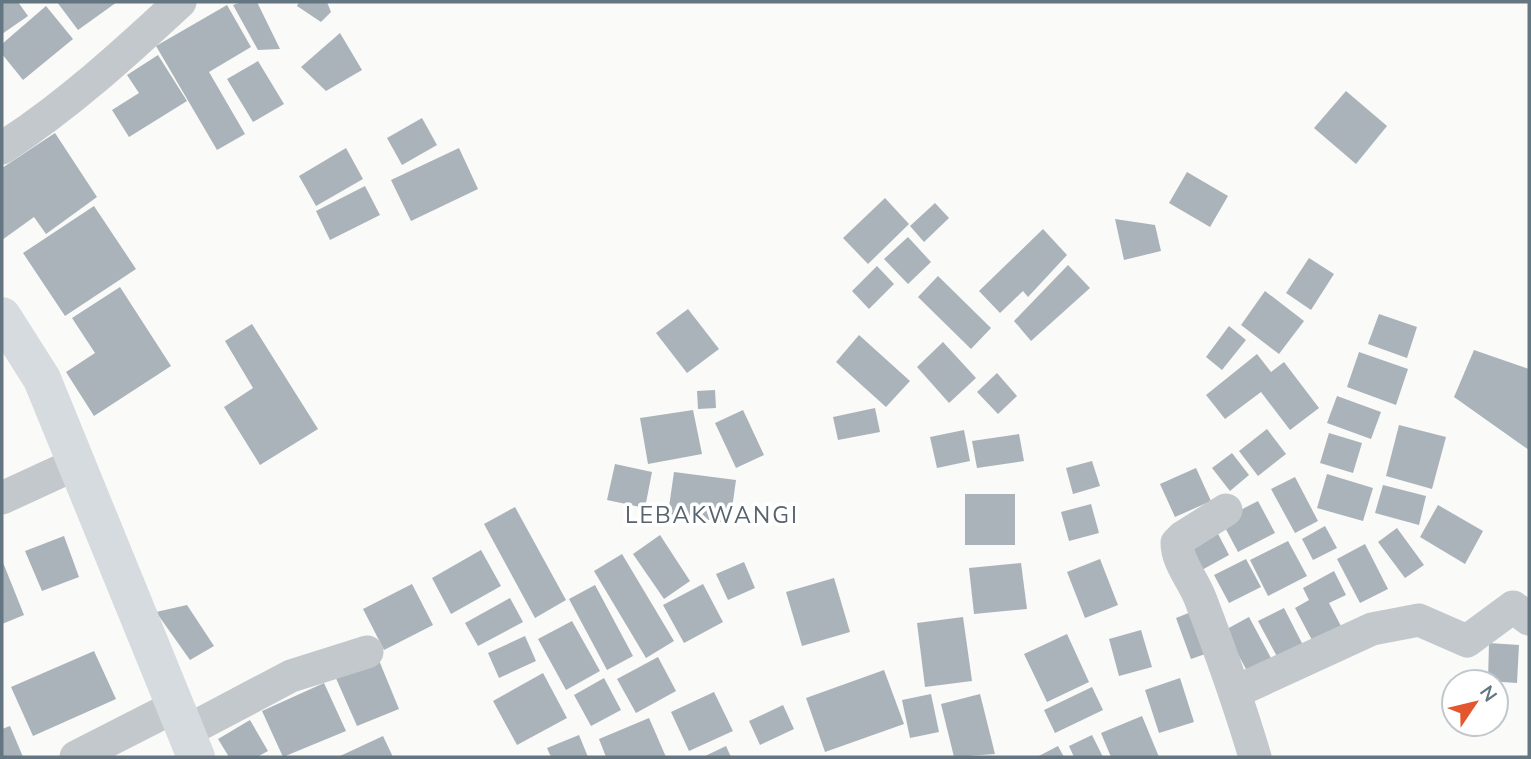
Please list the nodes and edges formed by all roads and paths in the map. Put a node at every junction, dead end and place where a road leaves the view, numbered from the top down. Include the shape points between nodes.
1 (180, 2) edge
2 (2, 148) edge
3 (2, 316) edge
4 (78, 463) junction
5 (2, 498) edge
6 (1226, 510) dead end
7 (1529, 619) edge
8 (367, 652) dead end
9 (1235, 692) junction
10 (186, 732) edge
11 (76, 757) edge
12 (1255, 757) edge

1 - 2 street via 41,123
3 - 4 street via 42,379
4 - 5 street
4 - 10 street
6 - 9 street via 1183,537 1177,552 1195,585
7 - 9 street via 1513,607 1467,640 1419,620 1372,629
8 - 10 street via 291,676
9 - 12 street
10 - 11 street

